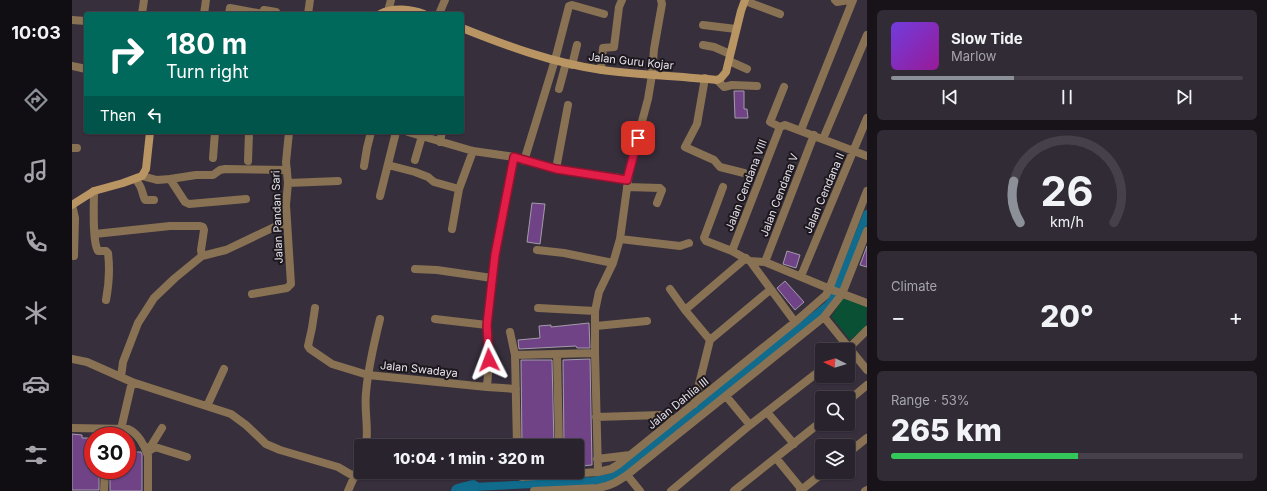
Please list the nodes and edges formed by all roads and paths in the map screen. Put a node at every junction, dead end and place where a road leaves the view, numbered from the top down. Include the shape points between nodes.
1 (144, 0) edge
2 (206, 0) edge
3 (310, 0) edge
4 (391, 0) edge
5 (445, 0) edge
6 (622, 0) edge
7 (661, 0) edge
8 (835, 0) edge
9 (849, 0) edge
10 (853, 0) edge
11 (745, 1) edge
12 (263, 10) edge
13 (142, 12) edge
14 (204, 12) edge
15 (229, 12) edge
16 (276, 12) edge
17 (308, 12) edge
18 (385, 12) edge
19 (388, 12) edge
20 (419, 12) edge
21 (440, 12) edge
22 (604, 14) dead end
23 (780, 14) dead end
24 (72, 20) edge
25 (84, 21) edge
26 (703, 25) dead end
27 (736, 29) junction
28 (464, 31) edge
29 (867, 35) edge
30 (577, 45) dead end
31 (703, 46) dead end
32 (729, 57) junction
33 (555, 60) junction
34 (569, 64) junction
35 (72, 66) edge
36 (84, 69) edge
37 (747, 69) dead end
38 (601, 70) junction
39 (652, 75) junction
40 (705, 78) junction
41 (717, 80) junction
42 (757, 86) dead end
43 (784, 87) dead end
44 (559, 89) dead end
45 (568, 105) dead end
46 (867, 118) edge
47 (780, 127) junction
48 (801, 130) junction
49 (150, 134) edge
50 (215, 134) edge
51 (249, 134) edge
52 (289, 134) edge
53 (370, 134) edge
54 (396, 134) edge
55 (415, 134) edge
56 (442, 134) edge
57 (814, 135) junction
58 (422, 136) junction
59 (823, 139) junction
60 (440, 142) junction
61 (854, 150) junction
62 (473, 151) junction
63 (867, 156) edge
64 (514, 157) junction
65 (213, 158) dead end
66 (415, 160) dead end
67 (248, 161) dead end
68 (524, 161) junction
69 (388, 165) junction
70 (364, 166) dead end
71 (556, 169) junction
72 (287, 170) junction
73 (744, 173) dead end
74 (143, 178) junction
75 (170, 179) junction
76 (338, 181) dead end
77 (288, 183) junction
78 (627, 183) junction
79 (723, 187) dead end
80 (459, 189) junction
81 (94, 191) junction
82 (867, 191) edge
83 (380, 196) dead end
84 (246, 199) dead end
85 (154, 200) dead end
86 (658, 203) dead end
87 (72, 205) edge
88 (288, 221) junction
89 (452, 229) dead end
90 (867, 231) edge
91 (95, 234) junction
92 (620, 239) junction
93 (688, 243) dead end
94 (537, 250) dead end
95 (732, 251) junction
96 (74, 256) dead end
97 (202, 256) junction
98 (748, 259) junction
99 (765, 262) junction
100 (613, 263) junction
101 (415, 269) dead end
102 (801, 276) junction
103 (492, 278) junction
104 (670, 288) dead end
105 (768, 292) junction
106 (837, 292) junction
107 (252, 294) dead end
108 (106, 300) dead end
109 (867, 303) edge
110 (315, 308) dead end
111 (538, 308) dead end
112 (685, 310) junction
113 (595, 311) junction
114 (824, 317) junction
115 (380, 319) dead end
116 (435, 319) dead end
117 (647, 321) dead end
118 (795, 322) junction
119 (487, 325) junction
120 (596, 330) junction
121 (867, 330) edge
122 (510, 332) dead end
123 (710, 340) junction
124 (844, 343) edge
125 (854, 343) edge
126 (595, 353) junction
127 (557, 354) junction
128 (515, 355) junction
129 (855, 357) edge
130 (72, 359) edge
131 (224, 369) dead end
132 (867, 370) edge
133 (815, 374) edge
134 (368, 375) junction
135 (121, 377) junction
136 (132, 382) junction
137 (867, 385) edge
138 (487, 387) junction
139 (516, 389) junction
140 (855, 395) edge
141 (726, 396) junction
142 (694, 404) junction
143 (207, 406) junction
144 (767, 412) junction
145 (596, 417) junction
146 (673, 420) junction
147 (750, 425) junction
148 (121, 427) edge
149 (815, 427) edge
150 (72, 428) edge
151 (162, 428) dead end
152 (84, 429) edge
153 (136, 434) edge
154 (867, 438) edge
155 (367, 439) edge
156 (517, 439) edge
157 (559, 439) edge
158 (794, 444) junction
159 (855, 447) edge
160 (146, 451) junction
161 (631, 455) junction
162 (187, 457) dead end
163 (776, 458) junction
164 (597, 459) junction
165 (598, 472) junction
166 (584, 473) edge
167 (627, 475) junction
168 (354, 477) joint
169 (105, 479) edge
170 (815, 479) edge
171 (551, 490) edge
172 (598, 490) edge
173 (802, 490) edge
174 (104, 491) edge
175 (148, 491) edge
176 (348, 491) edge
177 (534, 491) edge
178 (640, 491) edge
179 (671, 491) edge
180 (734, 491) edge

1 - 13 street
2 - 14 street
3 - 17 street
4 - 18 street
5 - 21 street
6 - 38 street via 614,47 603,48
7 - 39 street
8 - 9 street
10 - 48 street
11 - 23 street
11 - 27 street
12 - 15 street via 230,8
12 - 16 street
19 - 20 street via 398,9
22 - 33 street via 569,6
24 - 25 street
26 - 27 street
27 - 32 street
28 - 33 street, Jalan Guru Kojar
29 - 59 street
30 - 34 street
31 - 32 street via 714,47
32 - 37 street
32 - 41 street via 724,76
33 - 34 street, Jalan Guru Kojar
33 - 68 street
34 - 38 street, Jalan Guru Kojar
34 - 44 street
35 - 36 street
38 - 39 street, Jalan Guru Kojar
39 - 40 street, Jalan Guru Kojar
39 - 78 street
40 - 41 street, Jalan Guru Kojar
40 - 73 street via 697,124 685,147 714,160 720,167
41 - 42 street via 724,86
43 - 47 street via 770,122
45 - 71 street
46 - 61 street, Jalan Cendana II
47 - 48 street via 785,125
47 - 95 street, Jalan Cendana VIII
48 - 57 street
49 - 74 street
50 - 65 street
51 - 67 street
52 - 72 street, Jalan Pandan Sari
53 - 70 street
54 - 69 street
55 - 58 street
56 - 60 street
57 - 59 street
57 - 99 street, Jalan Cendana V
58 - 60 street
58 - 66 street
59 - 61 street
60 - 62 street
61 - 63 street
61 - 102 street, Jalan Cendana II
62 - 64 street
62 - 80 street
64 - 68 street
64 - 103 street
68 - 71 street
69 - 80 street via 415,172 434,182
69 - 83 street
71 - 78 street
72 - 75 street via 225,169 213,175
72 - 77 street, Jalan Pandan Sari
74 - 75 street
74 - 81 street
74 - 85 street via 145,200
75 - 84 street via 189,204
76 - 77 street
77 - 88 street, Jalan Pandan Sari
78 - 86 street via 660,188 662,190
78 - 92 street
79 - 95 street via 704,238
80 - 89 street
81 - 87 street
81 - 91 street
82 - 106 street
87 - 96 street via 75,218
88 - 97 street via 226,250
88 - 107 street, Jalan Pandan Sari via 291,284 287,288
90 - 106 street
91 - 97 street via 170,226 200,226 204,230
91 - 108 street via 98,251 108,253 110,274
92 - 93 street via 680,246
92 - 100 street
94 - 100 street
95 - 98 street
97 - 135 street via 154,298 130,340
98 - 99 street
98 - 105 street
98 - 112 street
99 - 102 street
100 - 113 street via 599,292
101 - 103 street
102 - 106 street
103 - 119 street
104 - 112 street
105 - 118 street
105 - 123 street
106 - 109 street
106 - 114 street
106 - 118 street, Jalan Dahlia III via 820,301
110 - 134 street via 308,342 310,349 332,364
111 - 113 street
112 - 123 street
113 - 120 street
114 - 124 street
114 - 141 street
115 - 134 street
116 - 119 street
117 - 120 street
118 - 142 street, Jalan Dahlia III
119 - 138 street
120 - 126 street
121 - 125 street
122 - 128 street
123 - 142 street
126 - 127 street
126 - 145 street
127 - 128 street
127 - 157 street
128 - 139 street
129 - 132 street
130 - 135 street via 87,362
131 - 143 street
133 - 144 street
134 - 138 street, Jalan Swadaya
134 - 155 street, Jalan Swadaya
135 - 136 street
136 - 143 street
136 - 148 street
137 - 140 street
138 - 139 street, Jalan Swadaya
139 - 156 street
141 - 147 street
141 - 167 street
142 - 146 street, Jalan Dahlia III
143 - 168 street via 231,414 266,444 338,467
144 - 147 street
144 - 158 street
145 - 146 street via 662,415
145 - 164 street
146 - 161 street, Jalan Dahlia III
147 - 179 street
149 - 158 street
150 - 152 street
151 - 160 street
153 - 160 street
154 - 159 street
158 - 163 street
160 - 162 street via 155,447
160 - 175 street
161 - 164 street
161 - 165 street, Jalan Dahlia III via 611,469
163 - 173 street
163 - 180 street
164 - 165 street
165 - 166 street, Jalan Dahlia III
167 - 172 street via 611,486
167 - 178 street
168 - 176 street
169 - 174 street
170 - 173 street
171 - 172 street
171 - 177 street

